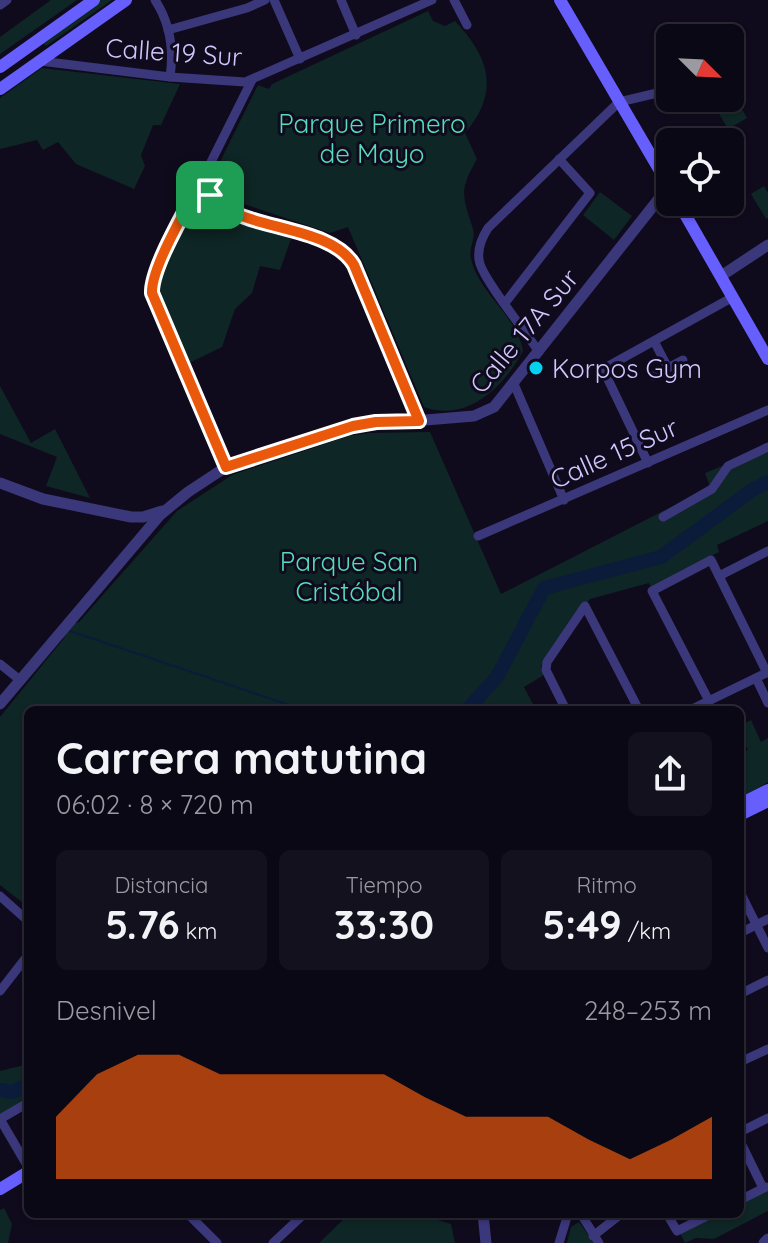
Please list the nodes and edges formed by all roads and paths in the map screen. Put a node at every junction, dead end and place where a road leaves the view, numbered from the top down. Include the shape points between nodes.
1 (7, 0) edge
2 (94, 0) edge
3 (126, 0) edge
4 (155, 0) edge
5 (265, 0) edge
6 (274, 0) edge
7 (341, 0) edge
8 (432, 0) edge
9 (454, 0) edge
10 (560, 0) edge
11 (0, 5) edge
12 (467, 25) dead end
13 (168, 30) junction
14 (356, 35) junction
15 (300, 59) junction
16 (40, 61) junction
17 (0, 67) edge
18 (170, 77) junction
19 (252, 80) junction
20 (0, 89) edge
21 (656, 93) edge
22 (619, 102) junction
23 (559, 159) junction
24 (656, 165) edge
25 (200, 182) junction
26 (656, 204) edge
27 (686, 216) edge
28 (768, 245) edge
29 (721, 276) junction
30 (733, 297) junction
31 (505, 303) junction
32 (654, 341) junction
33 (539, 352) junction
34 (768, 359) edge
35 (683, 360) dead end
36 (668, 368) junction
37 (653, 376) dead end
38 (514, 384) junction
39 (768, 410) edge
40 (419, 421) junction
41 (768, 447) edge
42 (648, 463) junction
43 (226, 467) junction
44 (0, 483) edge
45 (564, 500) junction
46 (166, 509) junction
47 (131, 517) junction
48 (663, 517) dead end
49 (478, 536) dead end
50 (135, 543) junction
51 (768, 551) edge
52 (719, 576) junction
53 (0, 664) edge
54 (767, 672) edge
55 (756, 678) junction
56 (20, 680) junction
57 (709, 701) junction
58 (768, 703) edge
59 (0, 704) edge
60 (564, 706) edge
61 (637, 706) edge
62 (698, 706) edge
63 (768, 790) edge
64 (768, 801) edge
65 (744, 802) edge
66 (744, 813) edge
67 (0, 896) edge
68 (744, 900) edge
69 (24, 917) edge
70 (768, 919) edge
71 (756, 925) junction
72 (744, 931) edge
73 (768, 948) edge
74 (24, 960) edge
75 (768, 980) edge
76 (0, 991) edge
77 (744, 992) edge
78 (768, 1049) edge
79 (744, 1060) edge
80 (24, 1105) edge
81 (768, 1118) edge
82 (0, 1119) edge
83 (744, 1130) edge
84 (744, 1148) edge
85 (24, 1163) edge
86 (24, 1173) edge
87 (24, 1182) edge
88 (766, 1187) edge
89 (0, 1191) edge
90 (744, 1198) edge
91 (192, 1218) edge
92 (300, 1218) edge
93 (483, 1218) edge
94 (567, 1218) edge
95 (583, 1218) edge
96 (617, 1218) edge
97 (669, 1218) edge
98 (703, 1218) edge
99 (596, 1240) edge
100 (217, 1243) edge
101 (273, 1243) edge
102 (486, 1243) edge
103 (559, 1243) edge

1 - 11 street
2 - 17 main road
3 - 16 main road
4 - 13 street
5 - 13 street
6 - 15 street
7 - 14 street
8 - 14 street, Calle 19 Sur
9 - 12 street
10 - 22 main road
13 - 18 street
14 - 15 street, Calle 19 Sur
15 - 19 street, Calle 19 Sur
16 - 18 street, Calle 19 Sur
16 - 20 main road
18 - 19 street, Calle 19 Sur
19 - 25 street
21 - 22 street
22 - 23 street
22 - 24 main road
23 - 31 street via 488,228 479,250 481,267
23 - 31 street via 590,193
25 - 40 street via 233,212 346,254
25 - 43 street via 151,287
26 - 33 street, Calle 17A Sur
27 - 29 main road
28 - 29 street
29 - 30 main road
30 - 32 street
30 - 34 main road
31 - 33 street
32 - 36 street
32 - 42 street via 603,369
33 - 38 street, Calle 17A Sur
35 - 36 street
36 - 37 street
38 - 40 street, Calle 17A Sur via 482,414
38 - 45 street
39 - 42 street, Calle 15 Sur
40 - 43 street, Calle 17A Sur via 353,426
41 - 48 street via 728,466 712,489
42 - 45 street, Calle 15 Sur
43 - 46 street, Calle 17A Sur
44 - 47 street via 43,499
45 - 49 street, Calle 15 Sur
46 - 47 street
46 - 50 street, Calle 17A Sur
47 - 50 street
50 - 56 street, Calle 17A Sur
51 - 52 street
52 - 54 street
52 - 57 street via 711,560 652,591
53 - 56 street
54 - 55 street
55 - 57 street
55 - 58 street
56 - 59 street, Calle 17A Sur
57 - 62 street
60 - 61 street via 547,662 585,606
63 - 65 main road
64 - 66 main road
67 - 69 street
68 - 71 street
70 - 71 street
71 - 72 street
71 - 73 street
74 - 76 street
75 - 77 street
78 - 79 street
80 - 82 street
81 - 83 street
82 - 85 street
84 - 88 street
86 - 89 main road
87 - 89 main road
88 - 90 street
91 - 100 street
92 - 101 street
93 - 102 street
94 - 103 street
95 - 99 street
96 - 99 street
97 - 98 street via 677,1231

